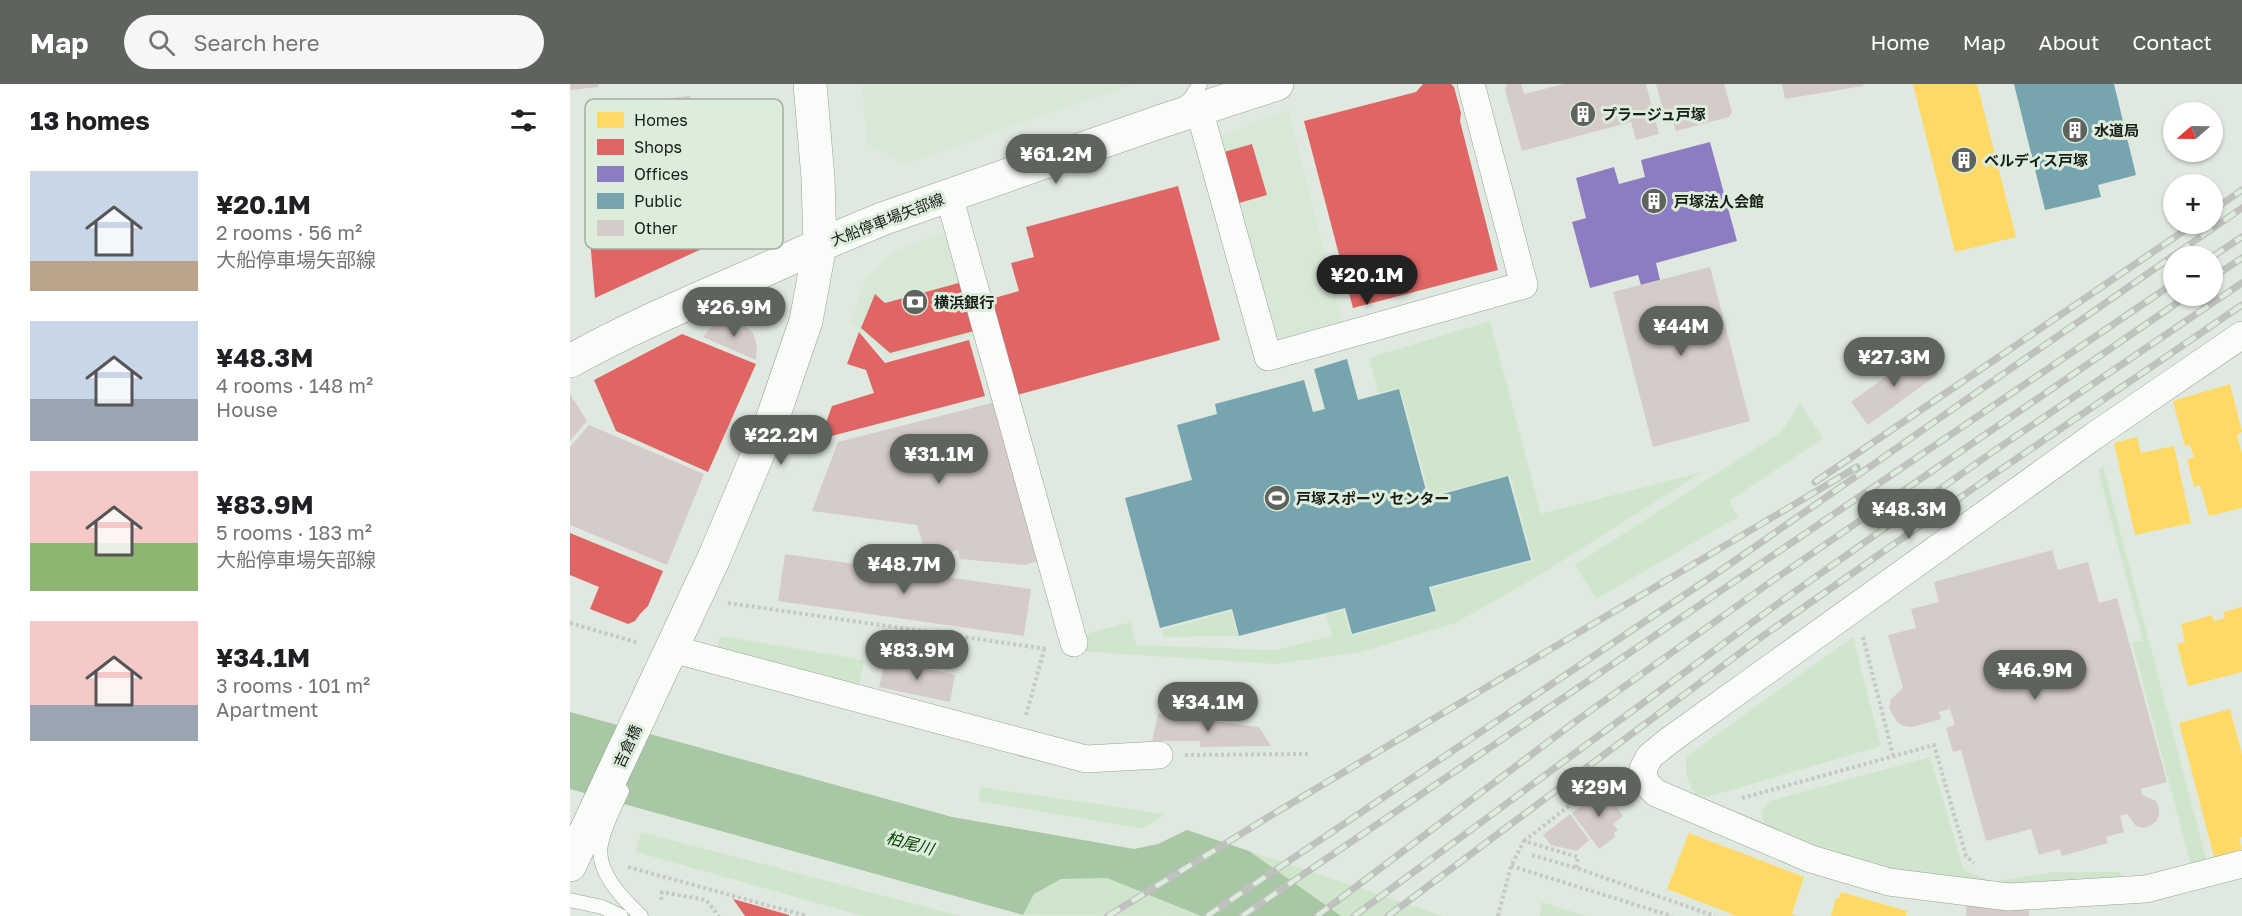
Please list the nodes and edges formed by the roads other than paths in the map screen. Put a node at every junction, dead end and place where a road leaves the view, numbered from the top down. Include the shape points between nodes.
1 (810, 84) edge
2 (1276, 84) edge
3 (1471, 84) edge
4 (1200, 97) edge
5 (949, 196) junction
6 (820, 244) junction
7 (2242, 335) edge
8 (570, 361) edge
9 (1074, 643) road end
10 (673, 655) junction
11 (641, 746) dead end
12 (1160, 755) road end
13 (628, 778) dead end
14 (595, 835) junction
15 (2242, 864) edge
16 (570, 865) edge
17 (570, 900) edge
18 (621, 916) edge
19 (641, 916) edge

1 - 6 main road
2 - 4 main road, 大船停車場矢部線
3 - 4 street via 1524,285 1268,357
4 - 5 main road, 大船停車場矢部線 via 1162,121
5 - 6 main road, 大船停車場矢部線
5 - 9 street
6 - 8 main road via 607,340
6 - 10 main road, 大船停車場矢部線 via 806,321 771,423
7 - 15 street via 1855,607 1650,756 1643,769 1645,782 1656,793 1811,859 1889,882 2009,897 2146,889
10 - 11 lane
10 - 12 street via 1086,759
10 - 14 main road, 吉倉橋
13 - 14 lane
14 - 16 main road
14 - 19 lane via 603,871
17 - 18 lane

